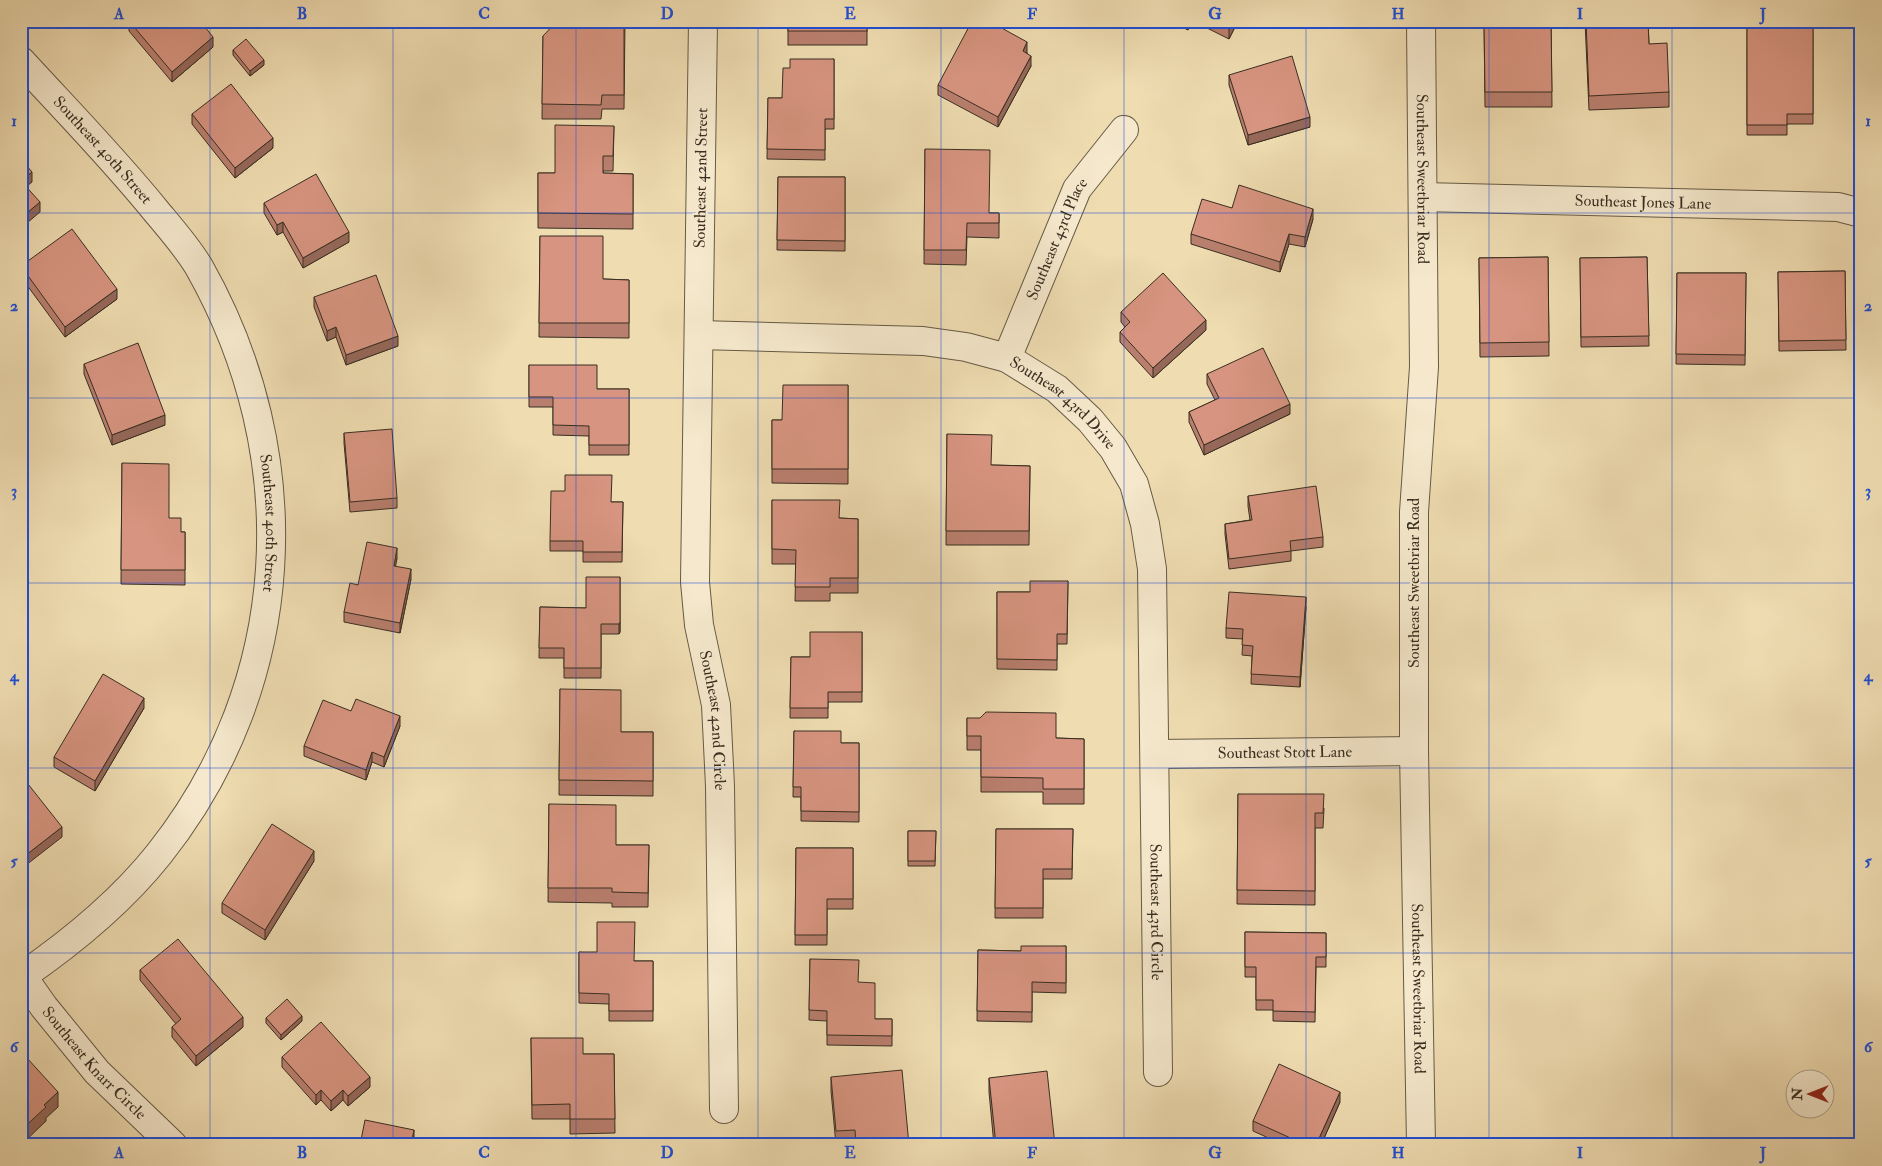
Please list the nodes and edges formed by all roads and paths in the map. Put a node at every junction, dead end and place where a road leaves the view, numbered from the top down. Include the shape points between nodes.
1 (703, 21) edge
2 (1421, 21) edge
3 (21, 61) edge
4 (1124, 130) dead end
5 (1423, 197) junction
6 (1861, 213) edge
7 (699, 335) junction
8 (1007, 358) junction
9 (1414, 751) junction
10 (1156, 754) junction
11 (22, 977) edge
12 (1158, 1072) dead end
13 (724, 1109) dead end
14 (173, 1145) edge
15 (1421, 1145) edge

1 - 7 street, Southeast 42nd Street
2 - 5 street, Southeast Sweetbriar Road
3 - 11 street, Southeast 40th Street via 141,192 198,265 236,344 251,391 262,439 272,519 272,568 266,617 246,692 224,750 190,810 158,855 120,898 82,932
4 - 8 street, Southeast 43rd Place via 1077,189
5 - 6 street, Southeast Jones Lane via 1838,207
5 - 9 street, Southeast Sweetbriar Road via 1424,367 1414,512
7 - 8 street, Southeast 43rd Drive via 923,342 966,347
7 - 13 street, Southeast 42nd Circle via 695,582 699,625 717,714
8 - 10 street, Southeast 43rd Drive via 1057,389 1090,420 1113,448 1134,484 1152,569
9 - 10 street, Southeast Stott Lane
9 - 15 street, Southeast Sweetbriar Road
10 - 12 street, Southeast 43rd Circle
11 - 14 street, Southeast Knarr Circle via 97,1072

